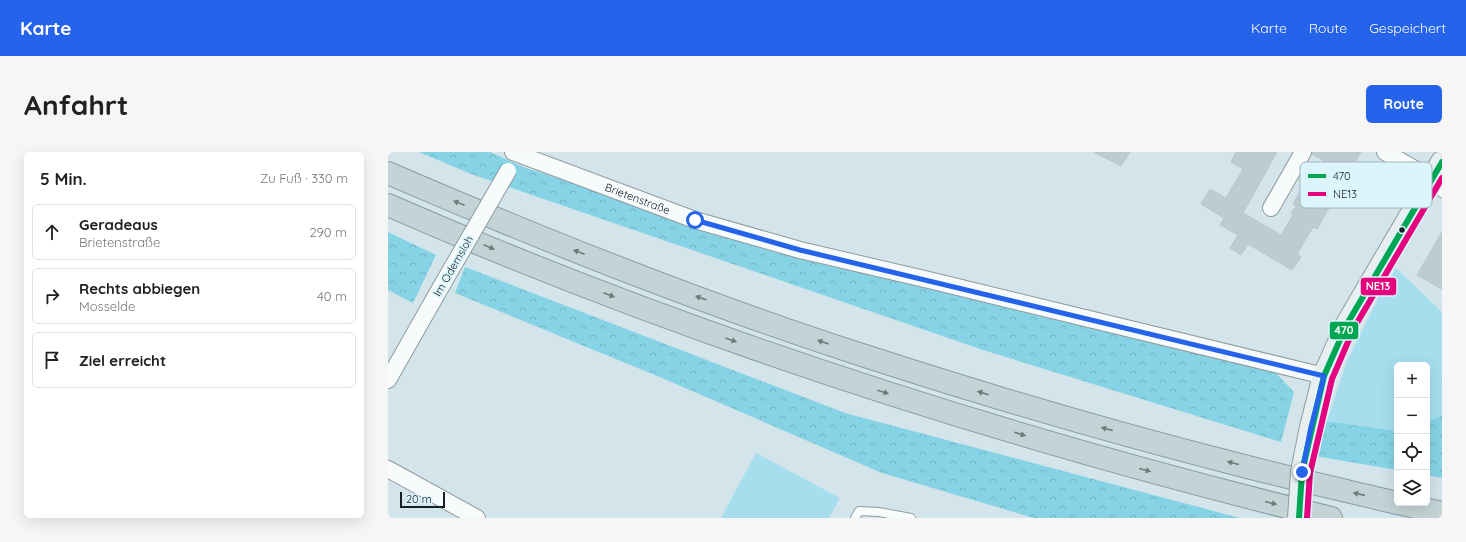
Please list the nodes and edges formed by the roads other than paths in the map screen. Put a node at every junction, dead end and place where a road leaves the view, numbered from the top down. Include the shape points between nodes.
1 (1303, 152) edge
2 (1385, 152) edge
3 (516, 153) edge
4 (1403, 162) edge
5 (388, 173) edge
6 (388, 205) edge
7 (1271, 208) dead end
8 (1419, 208) edge
9 (1324, 376) junction
10 (388, 380) edge
11 (388, 469) edge
12 (1394, 502) edge
13 (1430, 505) edge
14 (1412, 506) edge
15 (1442, 506) edge
16 (1442, 513) edge
17 (477, 518) edge
18 (855, 518) edge
19 (911, 518) edge
20 (1299, 518) edge
21 (1331, 518) edge

1 - 7 street
2 - 4 street
3 - 9 street, Brietenstraße via 695,220 800,250
3 - 10 street, Im Odemsloh, bridge
12 -> 5 highway via 1235,464 1113,431 860,355 564,246
6 -> 21 highway via 668,318 853,382 1080,452
8 - 9 street via 1347,324
9 - 20 street, bridge via 1302,472
11 - 17 street
13 - 15 highway
14 - 16 highway
18 - 19 lane via 859,511

